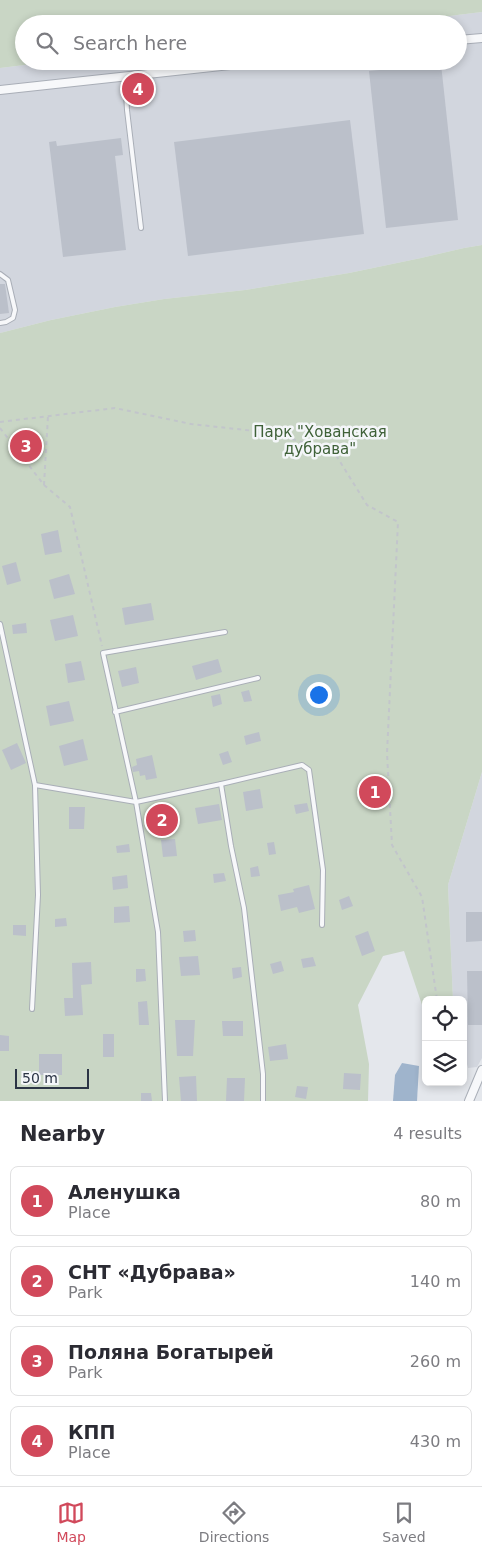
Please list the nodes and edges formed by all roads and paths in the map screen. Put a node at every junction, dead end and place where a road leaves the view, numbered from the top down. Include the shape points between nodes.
1 (482, 38) edge
2 (467, 39) edge
3 (188, 70) edge
4 (125, 77) junction
5 (0, 90) edge
6 (141, 228) dead end
7 (0, 274) edge
8 (0, 323) edge
9 (48, 416) junction
10 (0, 422) edge
11 (0, 428) edge
12 (44, 486) junction
13 (0, 624) edge
14 (226, 632) dead end
15 (103, 653) junction
16 (258, 678) dead end
17 (115, 712) junction
18 (221, 784) junction
19 (35, 785) junction
20 (136, 802) junction
21 (322, 925) dead end
22 (436, 996) edge
23 (32, 1009) dead end
24 (482, 1070) edge
25 (165, 1101) edge
26 (263, 1101) edge
27 (469, 1101) edge

1 - 2 street
3 - 4 street
4 - 5 street
4 - 6 lane
7 - 8 lane via 8,280 14,310 13,318
9 - 10 path
9 - 12 path
9 - 22 path via 114,408 191,424 273,433 334,452 368,505 398,522 387,753 392,845 422,897
11 - 12 path
12 - 15 path via 70,507
13 - 19 lane
14 - 15 lane
15 - 17 lane
16 - 17 lane
17 - 20 lane
18 - 20 lane
18 - 21 lane via 302,764 309,770 323,870
18 - 26 lane via 244,908 263,1074
19 - 20 lane
19 - 23 lane via 38,895
20 - 25 lane via 158,932
24 - 27 street

